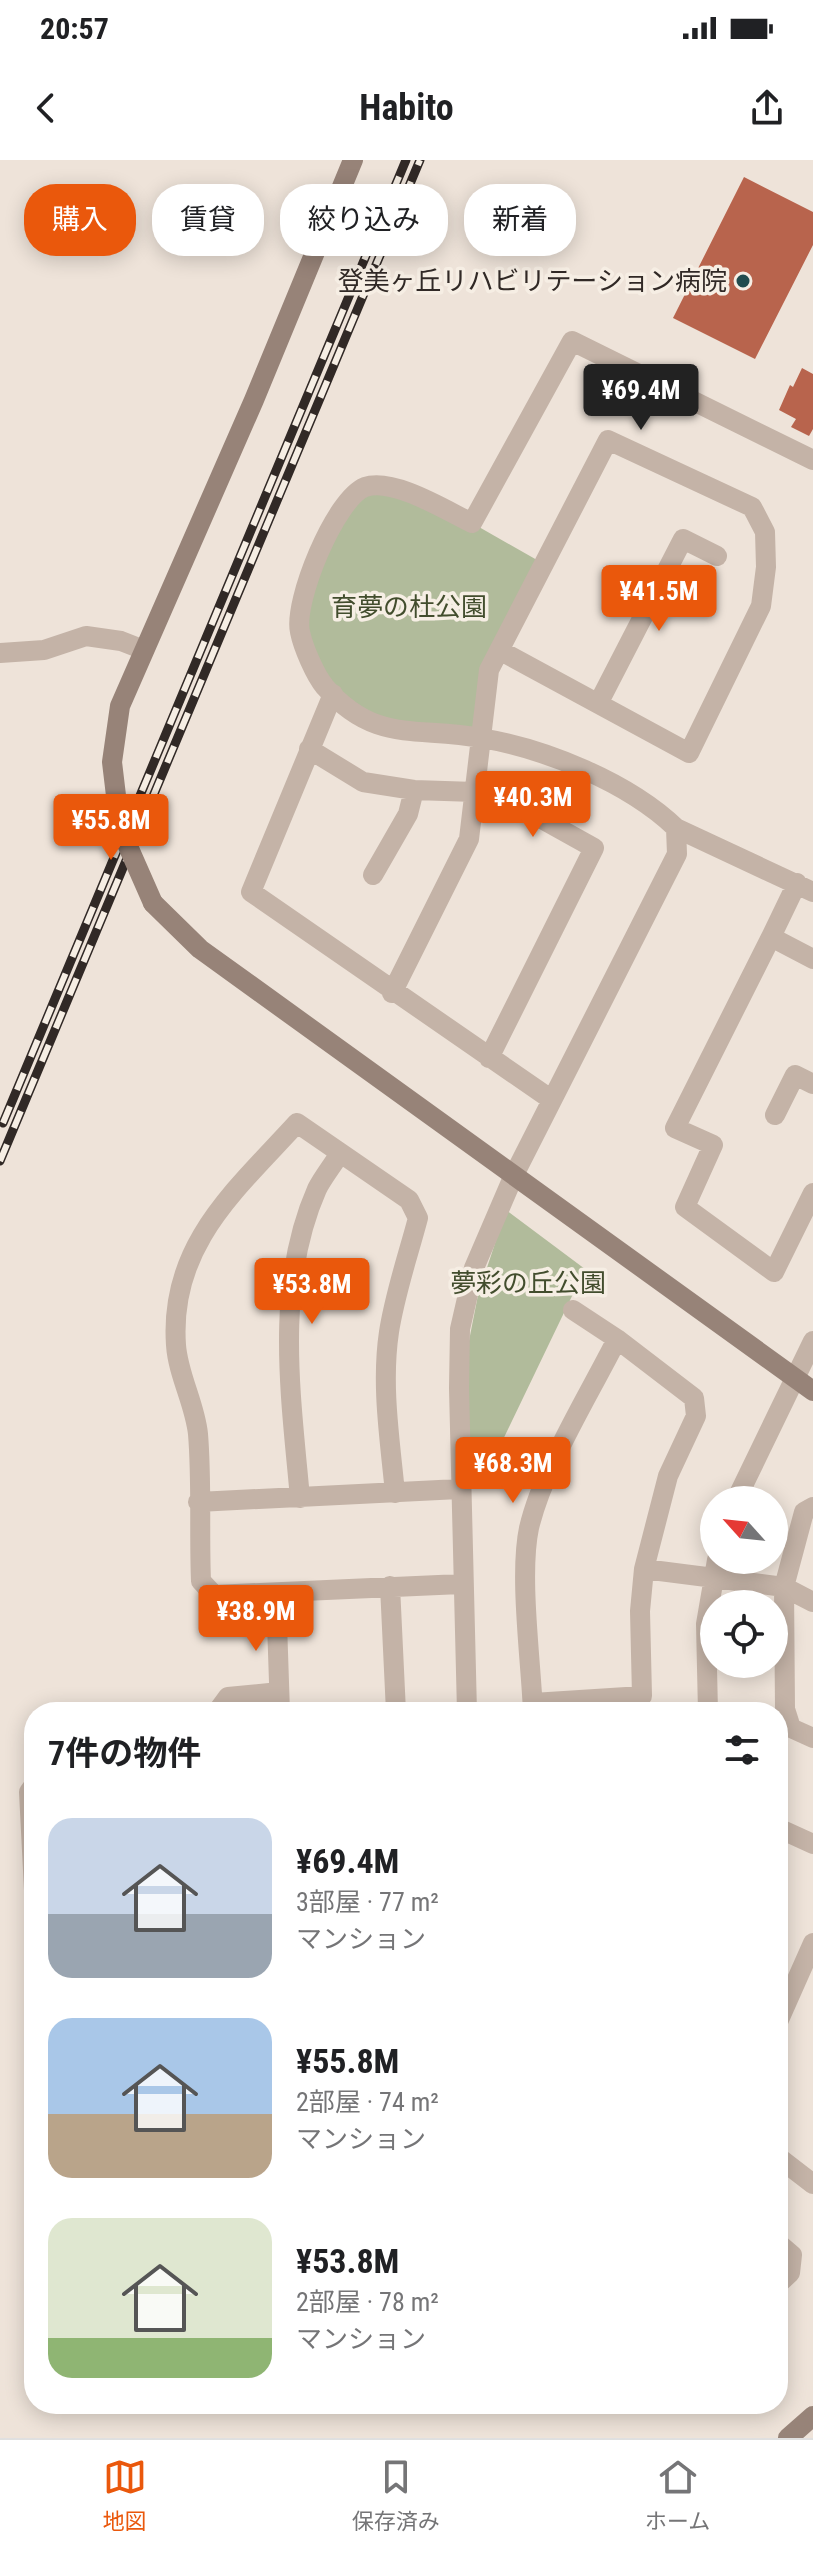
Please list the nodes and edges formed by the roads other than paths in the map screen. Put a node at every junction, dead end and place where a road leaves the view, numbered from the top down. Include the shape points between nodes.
1 (353, 160) edge
2 (813, 460) edge
3 (717, 556) dead end
4 (144, 650) junction
5 (501, 651) junction
6 (0, 653) edge
7 (333, 694) junction
8 (599, 702) junction
9 (479, 737) junction
10 (309, 749) junction
11 (414, 790) junction
12 (475, 792) junction
13 (676, 828) junction
14 (373, 875) dead end
15 (809, 889) edge
16 (771, 937) junction
17 (813, 959) edge
18 (392, 993) junction
19 (489, 1058) junction
20 (813, 1084) edge
21 (552, 1100) junction
22 (775, 1115) dead end
23 (340, 1153) junction
24 (514, 1175) junction
25 (813, 1193) edge
26 (573, 1310) dead end
27 (617, 1339) junction
28 (813, 1341) edge
29 (795, 1377) junction
30 (813, 1391) edge
31 (743, 1486) edge
32 (459, 1489) junction
33 (395, 1493) junction
34 (300, 1498) junction
35 (198, 1502) junction
36 (813, 1507) edge
37 (644, 1569) junction
38 (700, 1569) edge
39 (714, 1574) edge
40 (734, 1574) edge
41 (461, 1584) junction
42 (390, 1586) junction
43 (784, 1587) junction
44 (276, 1593) junction
45 (813, 1602) edge
46 (224, 1702) edge
47 (280, 1702) edge
48 (396, 1702) edge
49 (467, 1702) edge
50 (533, 1702) edge
51 (588, 1702) edge
52 (708, 1702) edge
53 (785, 1702) edge
54 (788, 1718) edge
55 (813, 1738) edge
56 (788, 1833) edge
57 (813, 1844) edge
58 (813, 1943) edge
59 (788, 1999) edge
60 (788, 2165) edge
61 (813, 2184) edge
62 (788, 2252) edge
63 (788, 2275) edge
64 (813, 2416) edge
65 (788, 2438) edge

1 - 4 street
2 - 7 street via 572,341 472,523 394,486 365,487 336,513 312,570 299,629 323,685
3 - 8 street via 683,539
4 - 6 street via 86,636 44,650
4 - 24 street, bridge via 120,706 112,762 127,844 153,903 200,949
5 - 8 street
5 - 8 street via 608,440 752,507 765,532 761,606 689,753
5 - 9 street via 489,670
7 - 9 street via 377,726
7 - 10 street
9 - 12 street
9 - 13 street via 554,756 655,807
10 - 11 street via 363,782
10 - 18 street via 251,892
11 - 12 street
11 - 14 street via 408,814
12 - 18 street via 469,839
12 - 19 street via 515,804 594,848
13 - 15 street
13 - 21 street via 677,854
15 - 16 street
16 - 17 street
16 - 25 street via 675,1128 713,1145 685,1207 774,1272
18 - 19 street
19 - 21 street
20 - 22 street via 795,1075
21 - 24 street
23 - 33 street via 409,1200 418,1218 389,1334 386,1401
23 - 34 street via 317,1189 291,1297 288,1358
23 - 35 street via 297,1123 225,1203 196,1242 182,1275 176,1349 198,1431
24 - 29 street
24 - 32 street via 474,1268 460,1329
26 - 27 street
27 - 37 street via 694,1398 696,1416 668,1476
27 - 50 street via 543,1487 529,1531
28 - 29 street
29 - 30 street
29 - 31 street
32 - 33 street
32 - 41 street
33 - 34 street
34 - 35 street
35 - 44 street via 201,1581 214,1595
36 - 43 street via 804,1512
37 - 38 street
37 - 51 street via 642,1696
39 - 52 street via 706,1624
40 - 43 street
41 - 42 street
41 - 49 street
42 - 44 street
42 - 48 street
43 - 45 street
43 - 53 street
44 - 47 street
46 - 47 street via 228,1697
54 - 55 street via 791,1728
56 - 57 street
58 - 59 street
60 - 61 street
62 - 63 street
64 - 65 street

